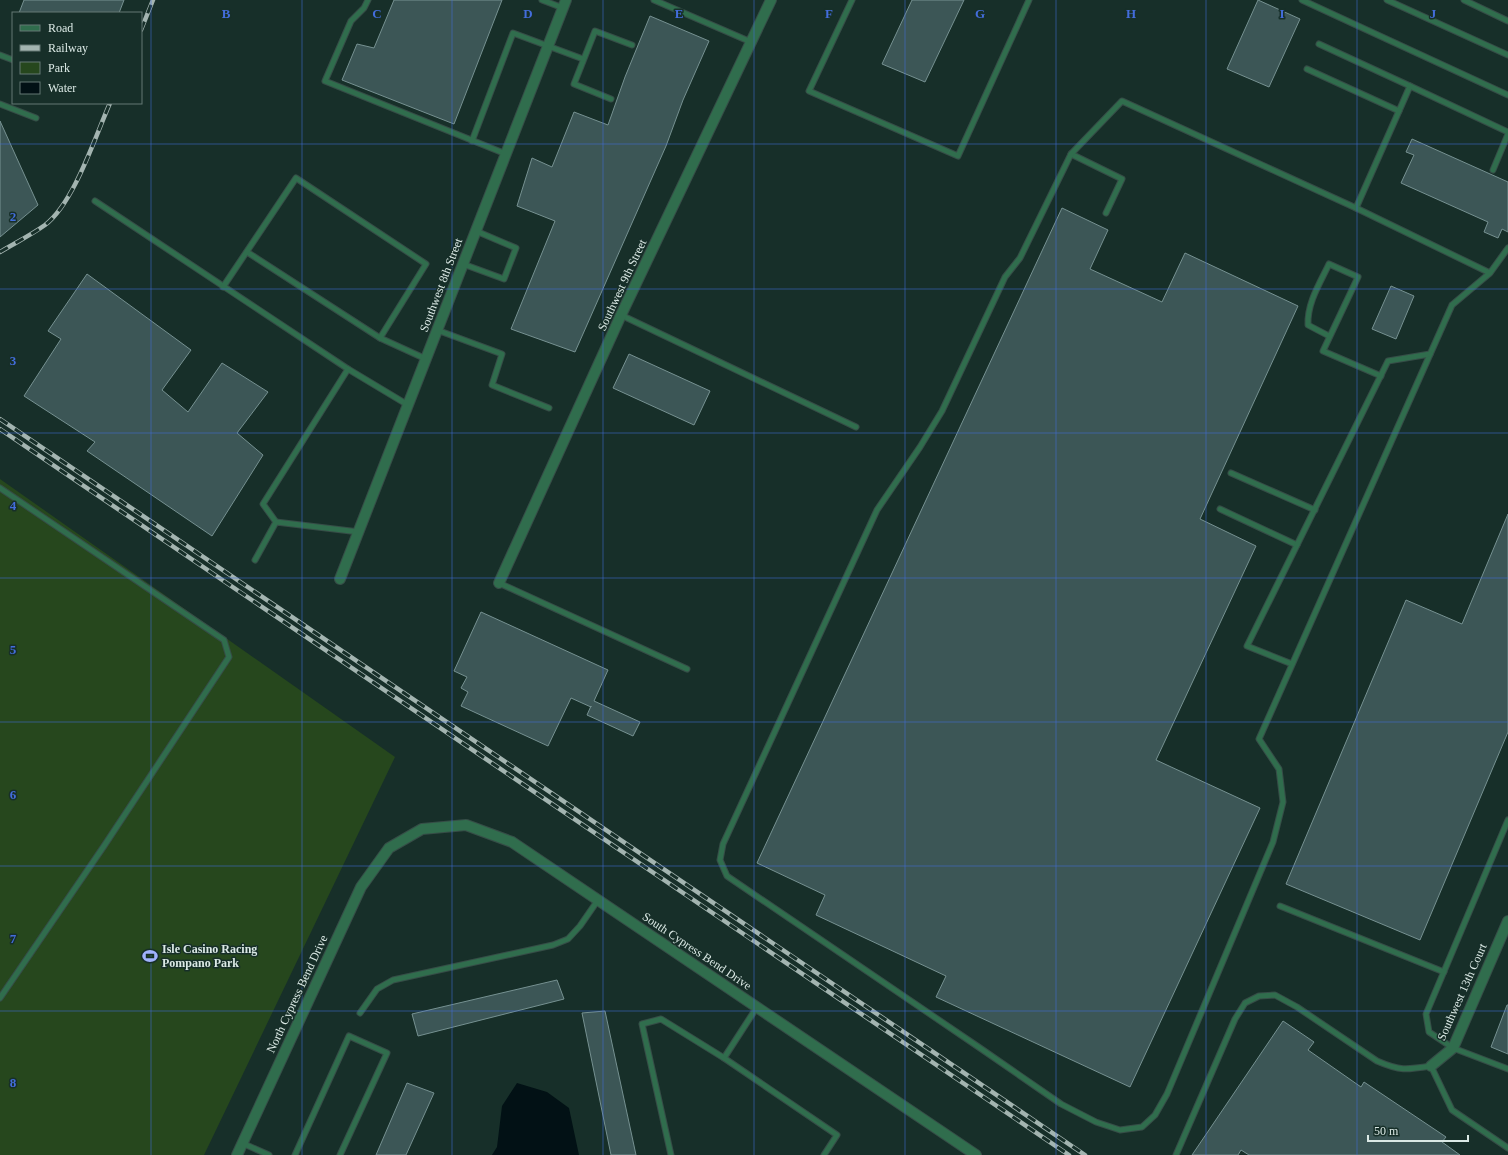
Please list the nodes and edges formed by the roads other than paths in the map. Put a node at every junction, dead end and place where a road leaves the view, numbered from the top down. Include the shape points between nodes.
1 (368, 0) edge
2 (542, 0) edge
3 (654, 0) edge
4 (771, 0) edge
5 (852, 0) edge
6 (1028, 0) edge
7 (1302, 0) edge
8 (1387, 0) edge
9 (1464, 0) edge
10 (565, 4) edge
11 (1508, 21) edge
12 (751, 42) junction
13 (1319, 44) dead end
14 (632, 45) dead end
15 (548, 46) junction
16 (0, 55) edge
17 (1508, 55) edge
18 (583, 59) junction
19 (12, 60) edge
20 (1307, 69) dead end
21 (1410, 86) junction
22 (1508, 95) edge
23 (611, 99) dead end
24 (0, 104) edge
25 (1400, 111) junction
26 (36, 118) dead end
27 (1508, 133) edge
28 (472, 141) junction
29 (506, 154) junction
30 (1071, 154) junction
31 (1493, 170) dead end
32 (95, 202) dead end
33 (1356, 208) junction
34 (1106, 213) dead end
35 (476, 231) junction
36 (1508, 248) edge
37 (247, 252) junction
38 (463, 264) junction
39 (1490, 273) junction
40 (223, 287) junction
41 (621, 316) junction
42 (438, 330) junction
43 (1330, 336) junction
44 (380, 338) junction
45 (1430, 354) junction
46 (426, 359) junction
47 (348, 369) junction
48 (1381, 376) junction
49 (408, 405) junction
50 (549, 408) dead end
51 (856, 428) dead end
52 (1231, 473) dead end
53 (0, 488) edge
54 (1220, 509) dead end
55 (1315, 510) junction
56 (276, 522) junction
57 (359, 532) junction
58 (1297, 545) junction
59 (255, 560) dead end
60 (340, 579) dead end
61 (499, 583) joint
62 (1292, 664) junction
63 (687, 669) dead end
64 (1508, 820) edge
65 (388, 848) joint
66 (598, 900) junction
67 (1280, 906) dead end
68 (1508, 921) edge
69 (1444, 972) junction
70 (0, 998) edge
71 (757, 1008) junction
72 (360, 1012) dead end
73 (1453, 1048) junction
74 (724, 1058) junction
75 (1431, 1066) junction
76 (1508, 1069) edge
77 (242, 1143) junction
78 (1508, 1148) edge
79 (237, 1155) edge
80 (269, 1155) edge
81 (295, 1155) edge
82 (340, 1155) edge
83 (671, 1155) edge
84 (824, 1155) edge
85 (975, 1155) edge
86 (1176, 1155) edge

1 - 28 lane via 351,21 325,80
2 - 10 lane
3 - 12 lane
4 - 12 street, Southwest 9th Street
5 - 6 lane via 809,91 958,156
7 - 22 lane
8 - 17 lane
9 - 11 lane
10 - 15 street, Southwest 8th Street
12 - 41 street, Southwest 9th Street
13 - 21 lane
14 - 18 lane via 594,31
15 - 18 lane
15 - 28 lane via 513,33
15 - 29 street, Southwest 8th Street
16 - 19 lane
18 - 23 lane via 574,84
20 - 25 lane
21 - 25 lane
21 - 27 lane
24 - 26 lane
25 - 33 lane
27 - 31 lane
28 - 29 lane
29 - 35 street, Southwest 8th Street
30 - 33 lane via 1122,101
30 - 34 lane via 1122,179
30 - 62 lane via 1020,258 1005,277 942,411 877,510 723,844 720,860 727,876 1061,1104 1096,1122 1120,1130 1142,1127 1156,1116 1167,1094 1272,842 1283,802 1279,769 1258,739
32 - 40 lane
33 - 39 lane
35 - 38 street, Southwest 8th Street
35 - 38 lane via 516,248 504,279
36 - 39 lane
37 - 40 lane
37 - 44 lane
37 - 44 lane via 296,178 426,264
38 - 42 street, Southwest 8th Street
39 - 45 lane via 1452,305
40 - 47 lane
41 - 51 lane
41 - 61 street, Southwest 9th Street
42 - 46 street, Southwest 8th Street
42 - 50 lane via 502,354 492,385
43 - 43 lane via 1308,325 1307,314 1329,264 1358,277
43 - 48 lane via 1323,352
44 - 46 lane
45 - 48 lane via 1388,361
45 - 62 lane
46 - 49 street, Southwest 8th Street
47 - 49 lane
47 - 56 lane via 263,504
48 - 55 lane
49 - 57 street, Southwest 8th Street
52 - 55 lane
53 - 70 lane via 224,640 228,657
54 - 58 lane
55 - 58 lane
56 - 57 lane
56 - 59 lane
57 - 60 street, Southwest 8th Street
58 - 62 lane via 1247,646
61 - 63 lane
64 - 69 lane
65 - 66 street, South Cypress Bend Drive via 422,829 466,825 512,842
65 - 77 street, North Cypress Bend Drive via 361,887
66 - 71 street, South Cypress Bend Drive
66 - 72 lane via 568,939 553,945 393,980 377,989
67 - 69 lane
68 - 73 street, Southwest 13th Court
69 - 73 lane via 1426,1014 1429,1032
71 - 74 lane
71 - 85 street, South Cypress Bend Drive
73 - 75 street, Southwest 13th Court
73 - 76 lane
74 - 83 lane via 661,1019 642,1024
74 - 84 lane via 837,1135
75 - 78 lane via 1452,1110
75 - 86 lane via 1405,1070 1376,1061 1297,1007 1275,995 1259,996 1245,1003 1235,1018
77 - 79 street, North Cypress Bend Drive
77 - 80 lane
81 - 82 lane via 349,1036 387,1053

